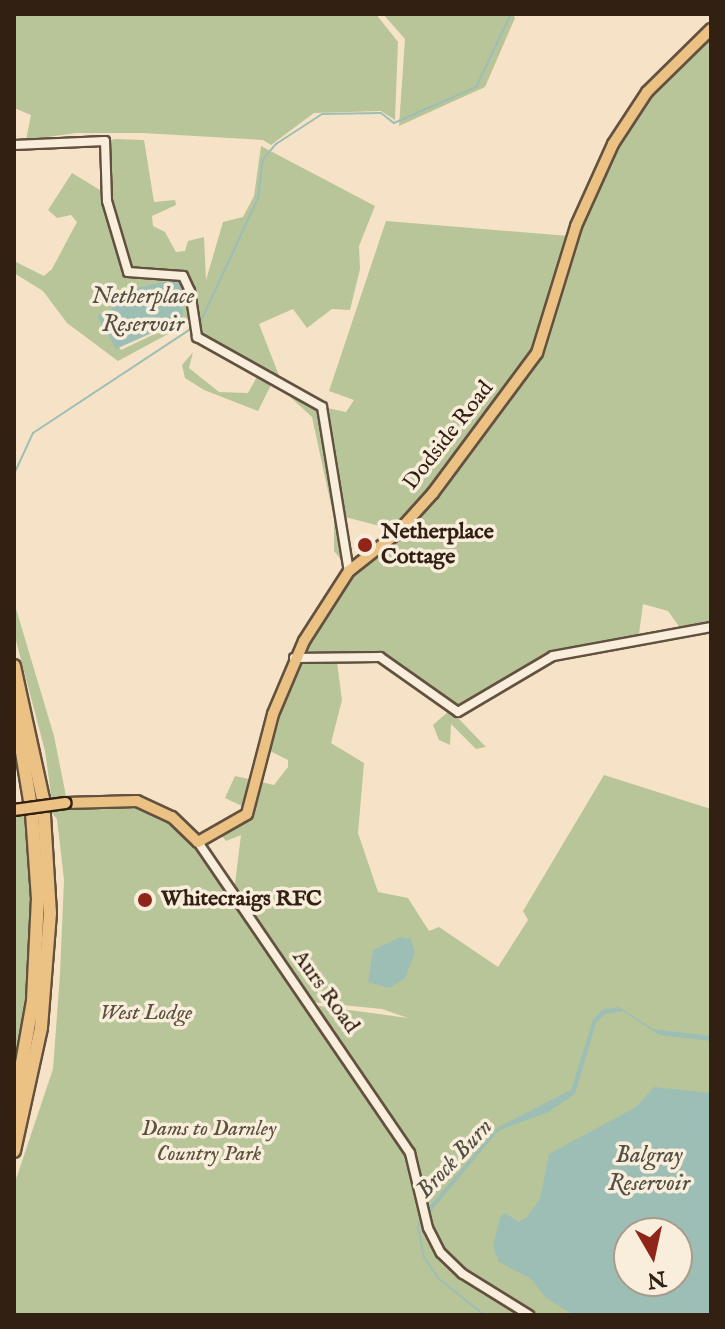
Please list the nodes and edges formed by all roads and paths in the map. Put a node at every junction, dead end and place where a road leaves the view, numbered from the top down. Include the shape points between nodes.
1 (711, 29) edge
2 (14, 145) edge
3 (349, 571) junction
4 (711, 627) edge
5 (294, 658) junction
6 (14, 666) edge
7 (14, 704) edge
8 (14, 810) edge
9 (198, 842) junction
10 (14, 1108) edge
11 (14, 1151) edge
12 (529, 1315) edge

1 - 3 main road, Dodside Road via 647,92 613,144 576,226 537,353 433,493 396,534
2 - 3 street via 105,141 107,201 128,272 183,276 197,337 322,407
3 - 5 main road, Dodside Road
4 - 5 street via 553,656 458,712 380,657
5 - 9 main road, Dodside Road via 247,814
6 - 11 highway via 43,799 50,913 41,1028
7 - 10 highway via 32,813 38,919 33,1001
8 - 9 main road, Aurs Road, bridge via 137,801 172,817
9 - 12 street, Aurs Road via 393,1124 410,1153 437,1247 454,1267

